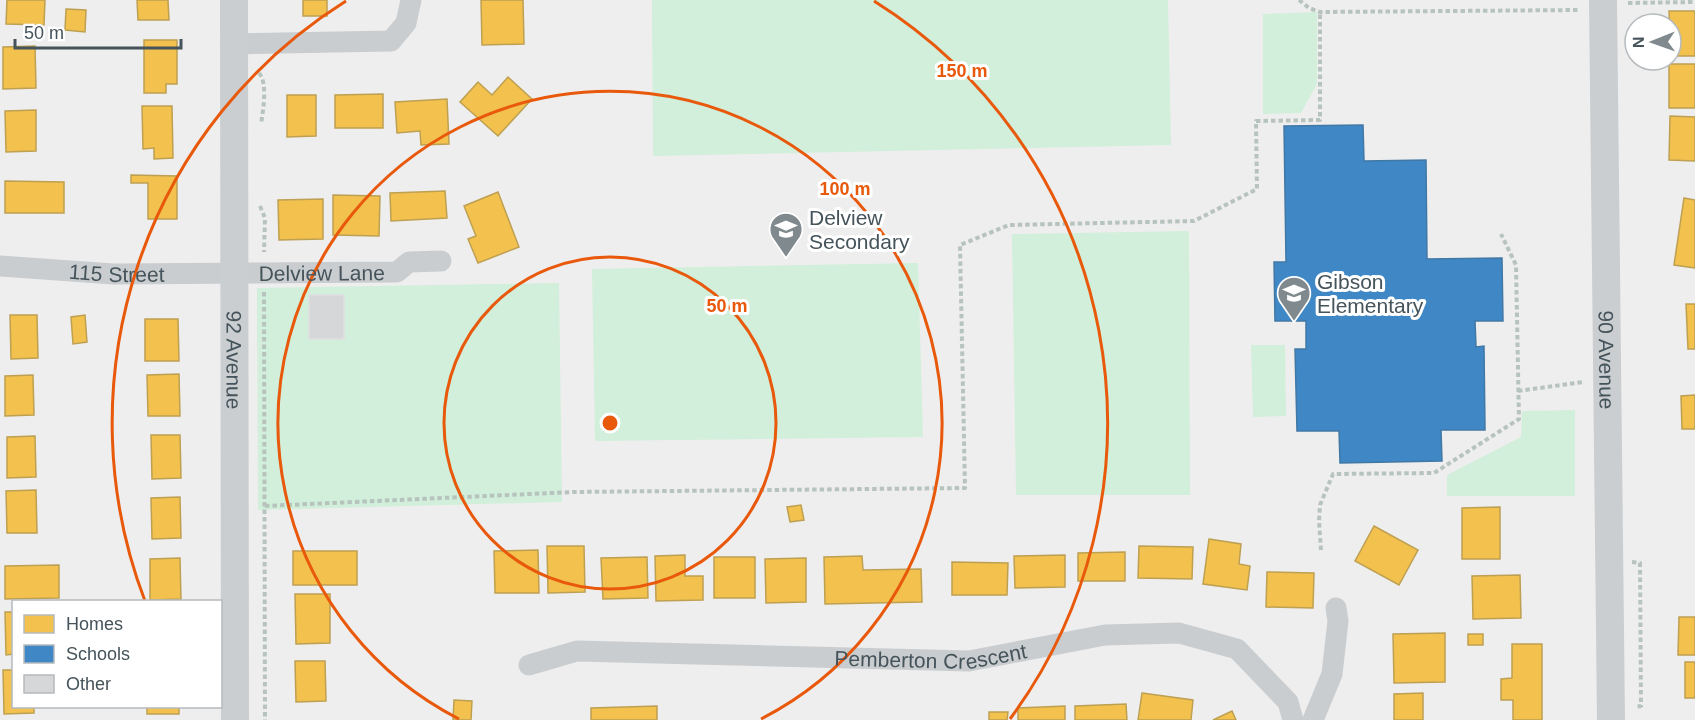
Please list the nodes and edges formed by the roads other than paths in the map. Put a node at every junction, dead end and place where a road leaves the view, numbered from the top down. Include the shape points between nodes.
1 (234, 0) edge
2 (411, 0) edge
3 (1604, 4) edge
4 (234, 44) junction
5 (441, 261) dead end
6 (0, 266) edge
7 (235, 274) junction
8 (1336, 608) dead end
9 (529, 665) dead end
10 (1622, 714) edge
11 (235, 720) edge
12 (1293, 720) edge
13 (1314, 720) edge

1 - 4 street, 92 Avenue
2 - 4 street via 406,23 391,41
3 - 10 street, 90 Avenue
4 - 7 street, 92 Avenue
5 - 7 street, Delview Lane via 409,262 397,272
6 - 7 street, 115 Street via 113,274
7 - 11 street, 92 Avenue
8 - 13 street via 1332,674
9 - 12 street, Pemberton Crescent via 578,651 969,661 1105,635 1179,633 1237,650 1288,702

